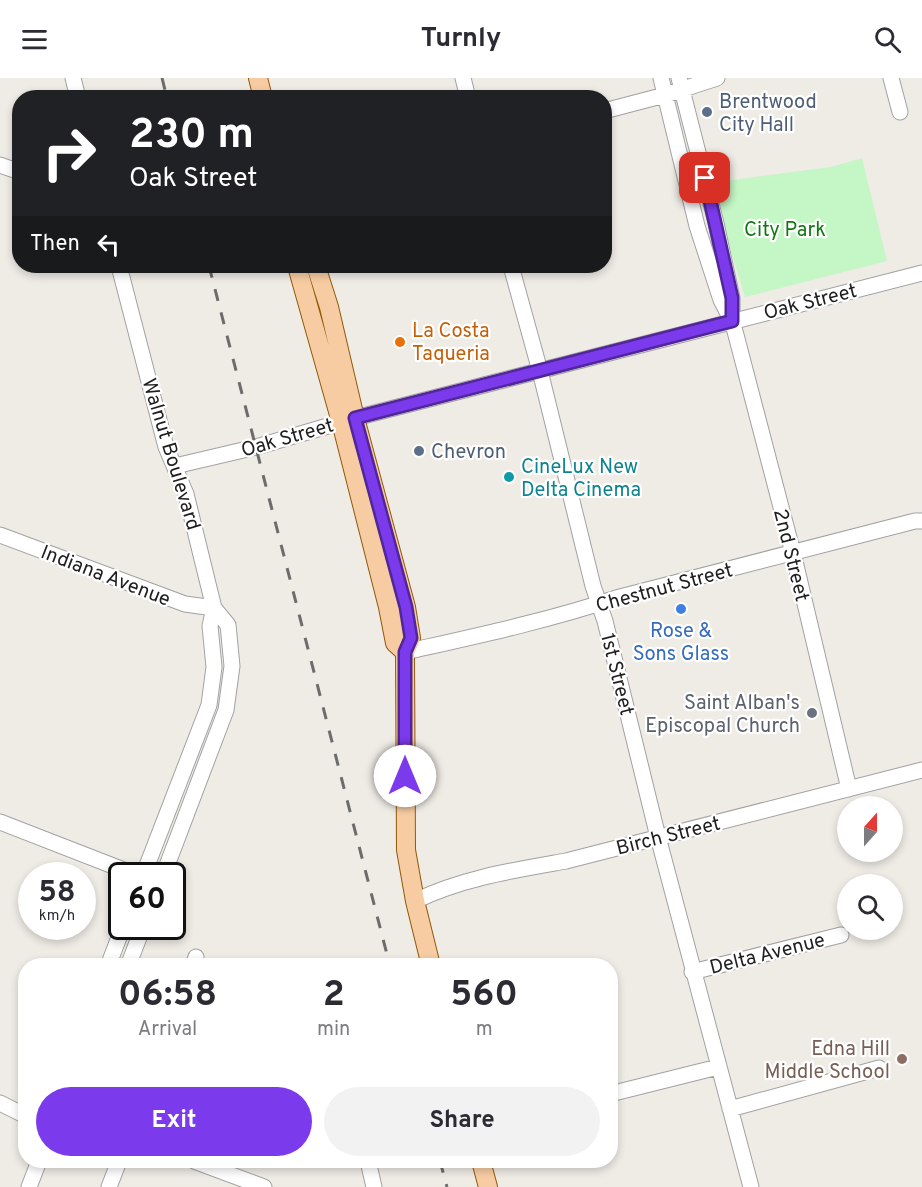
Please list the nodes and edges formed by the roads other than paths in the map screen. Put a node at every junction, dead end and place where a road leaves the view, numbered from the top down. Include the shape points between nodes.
1 (661, 78) edge
2 (717, 78) edge
3 (891, 78) edge
4 (680, 83) edge
5 (665, 95) junction
6 (612, 109) edge
7 (900, 112) dead end
8 (121, 273) edge
9 (299, 273) edge
10 (318, 273) edge
11 (513, 273) edge
12 (922, 273) edge
13 (732, 321) junction
14 (540, 371) junction
15 (348, 420) junction
16 (175, 466) junction
17 (922, 521) edge
18 (0, 535) edge
19 (793, 553) junction
20 (599, 604) junction
21 (214, 608) junction
22 (405, 652) junction
23 (922, 770) edge
24 (849, 789) junction
25 (0, 822) edge
26 (658, 837) junction
27 (147, 862) edge
28 (168, 862) edge
29 (108, 863) edge
30 (414, 901) junction
31 (837, 936) edge
32 (118, 940) edge
33 (138, 940) edge
34 (111, 958) edge
35 (131, 958) edge
36 (429, 958) edge
37 (692, 972) junction
38 (718, 1067) junction
39 (879, 1068) dead end
40 (618, 1092) edge
41 (0, 1103) edge
42 (730, 1109) junction
43 (18, 1112) edge
44 (36, 1168) edge
45 (116, 1168) edge
46 (213, 1168) edge
47 (370, 1168) edge
48 (483, 1168) edge
49 (29, 1187) edge
50 (109, 1187) edge
51 (264, 1187) edge
52 (374, 1187) edge
53 (488, 1187) edge
54 (751, 1187) edge

1 - 5 street, 2nd Street
2 - 4 street
3 - 7 street
4 - 5 street
4 - 13 street, 2nd Street via 716,223 732,298
5 - 6 street
5 - 13 street, 2nd Street via 697,226 721,300
8 - 16 street, Walnut Boulevard via 166,447
9 - 15 main road
10 - 15 main road via 329,307
11 - 14 street, 1st Street
12 - 13 street, Oak Street
13 - 14 street, Oak Street
13 - 19 street, 2nd Street
14 - 15 street, Oak Street
14 - 20 street, 1st Street
15 - 16 street, Oak Street
15 - 22 main road via 395,643
16 - 21 street, Walnut Boulevard via 186,494
17 - 19 street, Chestnut Street
18 - 21 street, Indiana Avenue via 185,604
19 - 20 street, Chestnut Street
19 - 24 street, 2nd Street
20 - 22 street, Chestnut Street
20 - 26 street, 1st Street
21 - 27 street, Walnut Boulevard via 210,626 214,667 209,705
21 - 28 street, Walnut Boulevard via 228,625 232,666 226,711
22 - 30 main road via 405,850
23 - 24 street, Birch Street
24 - 26 street, Birch Street
25 - 29 street
26 - 30 street, Birch Street via 440,889
26 - 37 street, 1st Street
30 - 36 main road
31 - 37 street, Delta Avenue
32 - 34 street
33 - 35 street
37 - 38 street, 1st Street
38 - 40 street
38 - 42 street, 1st Street
39 - 42 street
41 - 43 street
42 - 54 street, 1st Street
44 - 49 street
45 - 50 street
46 - 51 street
47 - 52 street
48 - 53 main road

